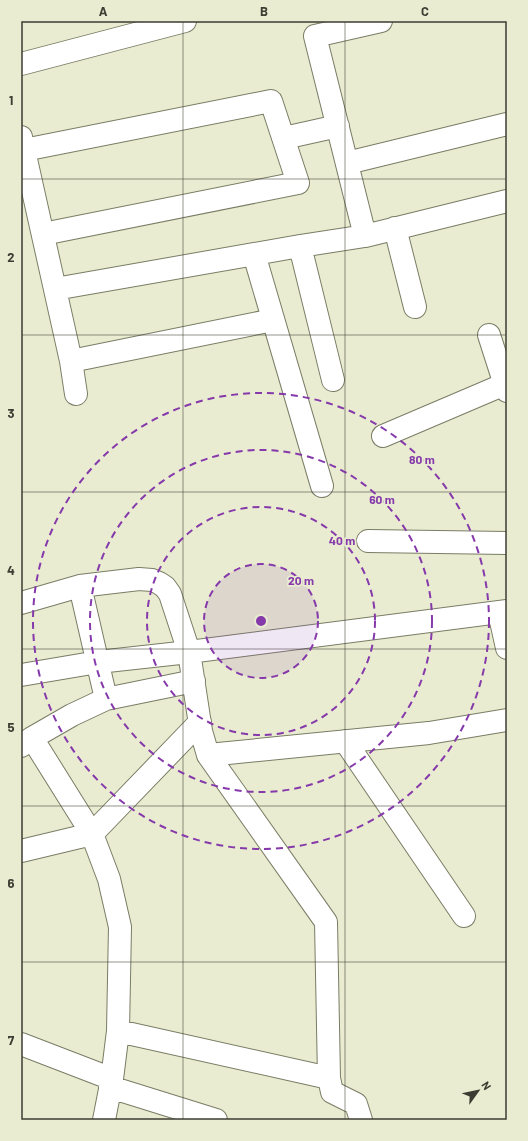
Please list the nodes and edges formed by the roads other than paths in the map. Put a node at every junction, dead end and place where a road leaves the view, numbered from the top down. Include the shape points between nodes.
1 (185, 21) edge
2 (382, 21) edge
3 (21, 64) edge
4 (507, 124) edge
5 (338, 126) junction
6 (284, 138) junction
7 (23, 143) edge
8 (347, 163) junction
9 (507, 201) edge
10 (395, 228) junction
11 (43, 234) junction
12 (365, 236) junction
13 (300, 246) junction
14 (254, 254) junction
15 (55, 289) junction
16 (415, 307) dead end
17 (274, 320) junction
18 (489, 335) dead end
19 (71, 361) junction
20 (332, 380) dead end
21 (506, 387) edge
22 (76, 394) dead end
23 (383, 436) dead end
24 (322, 486) dead end
25 (368, 541) dead end
26 (507, 544) edge
27 (80, 586) junction
28 (21, 603) edge
29 (503, 612) edge
30 (507, 648) edge
31 (189, 652) junction
32 (98, 662) junction
33 (21, 675) edge
34 (194, 682) junction
35 (106, 699) junction
36 (507, 720) edge
37 (200, 722) junction
38 (345, 741) junction
39 (26, 742) edge
40 (208, 755) junction
41 (92, 834) junction
42 (21, 851) edge
43 (464, 916) dead end
44 (118, 1031) junction
45 (21, 1044) edge
46 (329, 1078) junction
47 (111, 1083) junction
48 (104, 1120) edge
49 (216, 1120) edge
50 (361, 1120) edge

1 - 3 street
2 - 5 street via 315,36
4 - 8 street
5 - 6 street
5 - 8 street
6 - 7 street via 272,100
6 - 11 street via 298,183
7 - 11 street
8 - 12 street
9 - 10 street
10 - 12 street
10 - 16 street
11 - 15 street
12 - 13 street
13 - 14 street
13 - 20 street
14 - 15 street
14 - 17 street
15 - 19 street
17 - 19 street
17 - 24 street
18 - 21 street
19 - 22 street
21 - 23 street
25 - 26 street
27 - 28 street
27 - 31 street via 139,579 159,583 170,594
27 - 32 street
29 - 30 street
29 - 31 street
31 - 32 street
31 - 34 street
32 - 33 street
32 - 35 street
34 - 35 street
34 - 37 street
35 - 39 street via 72,715
36 - 38 street via 429,733
37 - 40 street
37 - 41 street
38 - 40 street
38 - 43 street
39 - 41 street
40 - 46 street via 326,922
41 - 42 street
41 - 44 street via 110,879 120,928
44 - 46 street
44 - 47 street
45 - 47 street
46 - 50 street via 332,1092 356,1104
47 - 48 street
47 - 49 street

